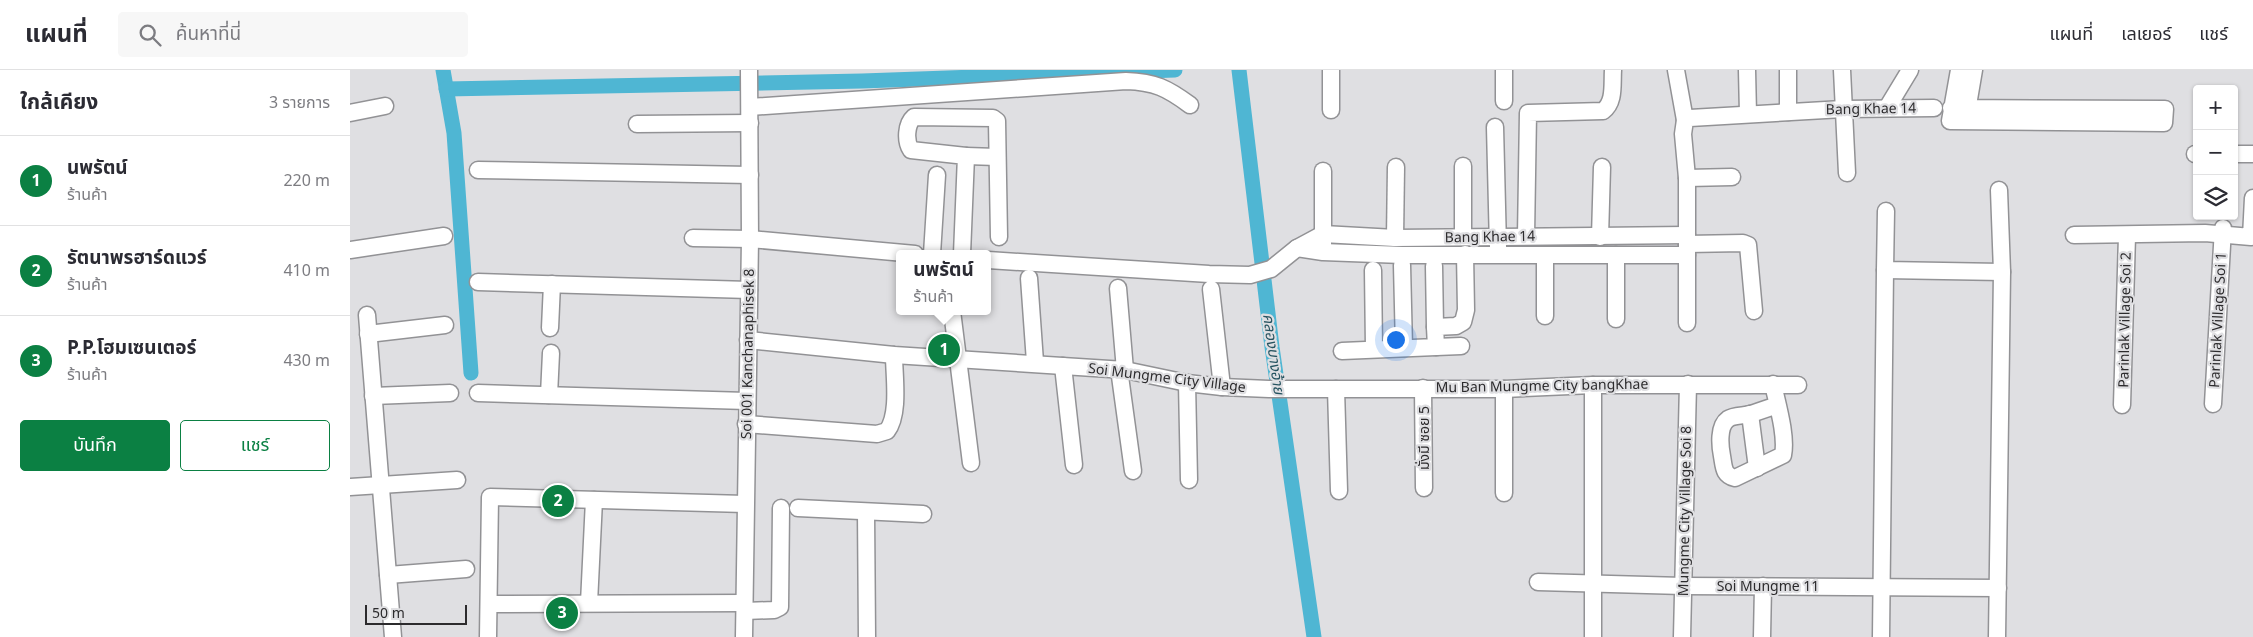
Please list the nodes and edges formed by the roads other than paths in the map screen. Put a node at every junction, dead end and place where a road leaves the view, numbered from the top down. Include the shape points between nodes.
1 (749, 70) edge
2 (1331, 70) edge
3 (1504, 70) edge
4 (1613, 70) edge
5 (1676, 70) edge
6 (1747, 70) edge
7 (1788, 70) edge
8 (1842, 70) edge
9 (1910, 70) edge
10 (1959, 70) edge
11 (1974, 70) edge
12 (1504, 101) dead end
13 (1190, 105) dead end
14 (385, 106) dead end
15 (1887, 108) junction
16 (1934, 108) dead end
17 (1843, 109) junction
18 (1331, 110) dead end
19 (1788, 112) junction
20 (1961, 112) junction
21 (350, 113) edge
22 (1748, 114) junction
23 (750, 115) junction
24 (2091, 115) dead end
25 (1686, 120) junction
26 (637, 124) dead end
27 (1495, 127) dead end
28 (2238, 154) edge
29 (2253, 154) edge
30 (966, 156) junction
31 (997, 157) junction
32 (1463, 166) dead end
33 (1396, 167) dead end
34 (1602, 167) dead end
35 (478, 170) dead end
36 (1324, 171) dead end
37 (1847, 173) dead end
38 (750, 175) junction
39 (937, 175) dead end
40 (1732, 177) dead end
41 (1687, 178) junction
42 (1999, 190) dead end
43 (2253, 198) edge
44 (1886, 212) dead end
45 (2252, 220) edge
46 (2223, 231) junction
47 (1323, 234) junction
48 (2074, 235) dead end
49 (444, 236) dead end
50 (999, 236) dead end
51 (1498, 236) junction
52 (1526, 236) junction
53 (1600, 236) junction
54 (2127, 236) junction
55 (1463, 237) junction
56 (2252, 237) edge
57 (693, 238) dead end
58 (1399, 238) junction
59 (750, 239) junction
60 (1687, 245) junction
61 (1297, 248) junction
62 (350, 250) edge
63 (932, 250) edge
64 (962, 250) edge
65 (896, 252) edge
66 (1323, 252) junction
67 (1465, 254) junction
68 (1498, 254) junction
69 (1544, 255) junction
70 (1616, 255) junction
71 (991, 260) edge
72 (1402, 260) junction
73 (1434, 266) dead end
74 (1373, 270) dead end
75 (1885, 270) junction
76 (2002, 272) junction
77 (1029, 278) dead end
78 (478, 282) dead end
79 (552, 284) junction
80 (1118, 288) dead end
81 (1211, 288) dead end
82 (749, 290) junction
83 (1754, 312) dead end
84 (367, 314) dead end
85 (953, 315) edge
86 (1545, 316) dead end
87 (1616, 320) dead end
88 (1687, 323) dead end
89 (445, 325) dead end
90 (1435, 327) junction
91 (550, 328) dead end
92 (368, 334) junction
93 (748, 340) junction
94 (1461, 346) dead end
95 (1436, 347) junction
96 (1404, 348) junction
97 (1374, 349) junction
98 (1342, 350) dead end
99 (551, 353) dead end
100 (894, 355) junction
101 (958, 358) junction
102 (1035, 362) junction
103 (1063, 366) junction
104 (1122, 369) junction
105 (1187, 382) junction
106 (1688, 384) junction
107 (1773, 384) junction
108 (1593, 385) junction
109 (1798, 385) dead end
110 (1222, 387) junction
111 (1423, 388) junction
112 (1286, 389) joint
113 (1336, 389) junction
114 (1504, 390) junction
115 (450, 393) dead end
116 (478, 393) dead end
117 (549, 395) junction
118 (373, 396) junction
119 (747, 401) junction
120 (2213, 404) dead end
121 (1777, 405) junction
122 (2122, 405) dead end
123 (1750, 414) junction
124 (746, 424) junction
125 (971, 462) dead end
126 (1074, 465) dead end
127 (1757, 468) junction
128 (1133, 471) dead end
129 (457, 480) dead end
130 (1189, 480) dead end
131 (380, 485) junction
132 (350, 487) edge
133 (1424, 488) dead end
134 (1339, 492) dead end
135 (1504, 493) dead end
136 (594, 500) junction
137 (745, 504) junction
138 (782, 508) dead end
139 (798, 508) dead end
140 (866, 512) junction
141 (923, 514) dead end
142 (466, 569) dead end
143 (388, 575) junction
144 (1538, 582) dead end
145 (1593, 584) junction
146 (1683, 586) junction
147 (1763, 586) junction
148 (1882, 586) junction
149 (1998, 588) junction
150 (489, 604) junction
151 (589, 604) junction
152 (744, 607) junction
153 (393, 637) edge
154 (488, 637) edge
155 (744, 637) edge
156 (867, 637) edge
157 (1593, 637) edge
158 (1682, 637) edge
159 (1762, 637) edge
160 (1882, 637) edge
161 (1997, 637) edge

1 - 23 street, Soi 001 Kanchanaphisek 8
2 - 18 street
3 - 12 street
4 - 52 street via 1610,106 1603,111 1528,113
5 - 25 street
6 - 22 street
7 - 19 street
8 - 17 street
9 - 15 street
10 - 20 street
11 - 20 street
13 - 23 street via 1169,89 1149,82 1126,81
14 - 21 street
15 - 16 street, Bang Khae 14
15 - 17 street, Bang Khae 14
17 - 19 street, Bang Khae 14
17 - 37 street
19 - 22 street, Bang Khae 14
20 - 24 street
22 - 25 street, Bang Khae 14
23 - 26 street
23 - 38 street, Soi 001 Kanchanaphisek 8
25 - 41 street via 1683,134
27 - 51 street
28 - 29 street
30 - 31 street
30 - 31 street via 911,150 908,125 914,117 993,118 998,125
30 - 64 street
31 - 50 street
32 - 55 street
33 - 58 street
34 - 53 street
35 - 38 street
36 - 47 street
38 - 59 street, Soi 001 Kanchanaphisek 8
39 - 63 street
40 - 41 street
41 - 60 street
42 - 76 street
43 - 45 street
44 - 75 street
45 - 46 street
45 - 56 street
46 - 54 street
46 - 56 street
46 - 120 street, Parinlak Village Soi 1
47 - 58 street, Bang Khae 14
47 - 61 street
47 - 66 street
48 - 54 street
49 - 62 street
51 - 52 street, Bang Khae 14
51 - 55 street, Bang Khae 14
51 - 68 street
52 - 53 street, Bang Khae 14
53 - 60 street, Bang Khae 14
54 - 122 street, Parinlak Village Soi 2
55 - 58 street, Bang Khae 14
57 - 59 street
58 - 72 street
59 - 65 street
59 - 82 street, Soi 001 Kanchanaphisek 8
60 - 70 street, Bang Khae 14
60 - 83 street via 1743,243 1748,246
60 - 88 street
61 - 66 street, Bang Khae 14
61 - 71 street via 1271,269 1250,275
66 - 72 street, Bang Khae 14
67 - 68 street, Bang Khae 14
67 - 72 street, Bang Khae 14
67 - 90 street via 1466,310 1463,322 1456,326
68 - 69 street, Bang Khae 14
69 - 70 street, Bang Khae 14
69 - 86 street
70 - 87 street
72 - 96 street
73 - 90 street
74 - 97 street
75 - 76 street
75 - 148 street
76 - 149 street
77 - 102 street
78 - 79 street
79 - 82 street
79 - 91 street
80 - 104 street
81 - 110 street
82 - 93 street, Soi 001 Kanchanaphisek 8
84 - 92 street
85 - 101 street
89 - 92 street
90 - 95 street
92 - 118 street
93 - 100 street, Soi Mungme City Village
93 - 119 street, Soi 001 Kanchanaphisek 8
94 - 95 street
95 - 96 street
96 - 97 street
97 - 98 street
99 - 117 street
100 - 101 street, Soi Mungme City Village
100 - 124 street via 894,413 893,423 887,431 877,434
101 - 102 street, Soi Mungme City Village
101 - 125 street
102 - 103 street, Soi Mungme City Village
103 - 104 street, Soi Mungme City Village
103 - 126 street
104 - 105 street, Soi Mungme City Village
104 - 128 street
105 - 110 street, Soi Mungme City Village
105 - 130 street
106 - 107 street, Mu Ban Mungme City bangKhae
106 - 108 street, Mu Ban Mungme City bangKhae
106 - 146 street, Mungme City Village Soi 8
107 - 109 street, Mu Ban Mungme City bangKhae
107 - 121 street
108 - 114 street, Mu Ban Mungme City bangKhae
108 - 145 street
110 - 112 street, Soi Mungme City Village
111 - 113 street, Mu Ban Mungme City bangKhae
111 - 114 street, Mu Ban Mungme City bangKhae
111 - 133 street, มั่งมี ซอย 5
112 - 113 street, Mu Ban Mungme City bangKhae
113 - 134 street
114 - 135 street
115 - 118 street
116 - 117 street
117 - 119 street
118 - 131 street
119 - 124 street, Soi 001 Kanchanaphisek 8
121 - 123 street
121 - 127 street via 1785,448 1783,455
123 - 127 street
123 - 127 street via 1729,418 1725,422 1721,450 1725,472 1729,476 1735,478
124 - 137 street, Soi 001 Kanchanaphisek 8
129 - 131 street
131 - 132 street
131 - 143 street
136 - 137 street
136 - 150 street via 490,497
136 - 151 street
137 - 152 street, Soi 001 Kanchanaphisek 8
138 - 152 street via 780,607 774,610
139 - 140 street
140 - 141 street
140 - 156 street
142 - 143 street
143 - 153 street
144 - 145 street, Soi Mungme 11
145 - 146 street, Soi Mungme 11
145 - 157 street
146 - 147 street, Soi Mungme 11
146 - 158 street, Mungme City Village Soi 8
147 - 148 street, Soi Mungme 11
147 - 159 street
148 - 149 street, Soi Mungme 11
148 - 160 street
149 - 161 street
150 - 151 street
150 - 154 street
151 - 152 street
152 - 155 street, Soi 001 Kanchanaphisek 8

